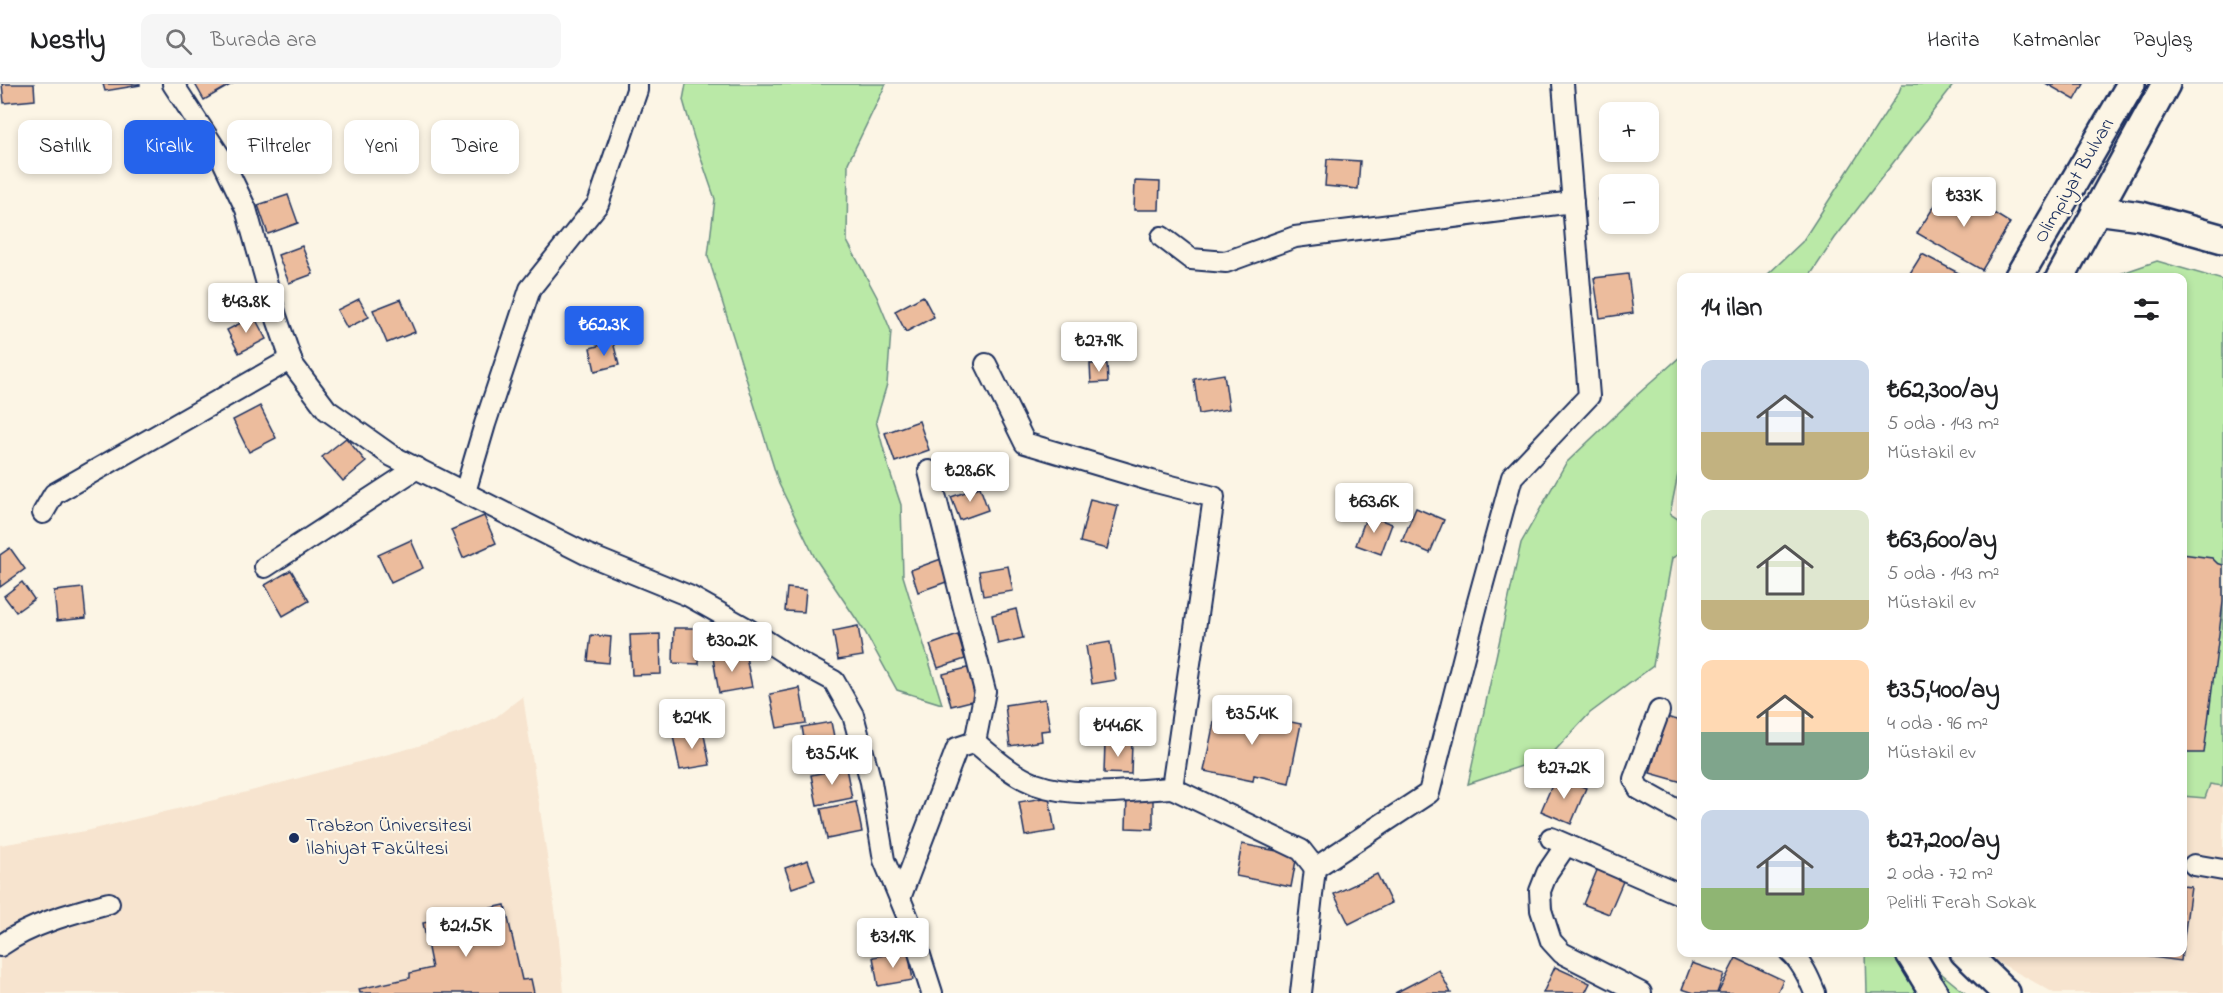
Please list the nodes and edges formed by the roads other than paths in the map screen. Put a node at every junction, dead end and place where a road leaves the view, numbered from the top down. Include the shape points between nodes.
1 (173, 84) edge
2 (637, 84) edge
3 (1563, 84) edge
4 (2131, 84) edge
5 (2166, 84) edge
6 (1573, 202) junction
7 (2096, 210) junction
8 (1162, 237) dead end
9 (2223, 239) edge
10 (2021, 273) edge
11 (2063, 273) edge
12 (291, 359) junction
13 (986, 364) dead end
14 (417, 468) junction
15 (929, 471) dead end
16 (465, 492) junction
17 (43, 513) dead end
18 (265, 567) dead end
19 (1659, 711) dead end
20 (975, 742) junction
21 (1172, 788) junction
22 (1677, 810) edge
23 (2194, 865) dead end
24 (1315, 868) junction
25 (2223, 870) edge
26 (1677, 893) edge
27 (900, 898) junction
28 (109, 903) dead end
29 (0, 946) edge
30 (1796, 957) edge
31 (1912, 957) edge
32 (1969, 957) edge
33 (932, 993) edge
34 (1301, 993) edge
35 (1641, 993) edge
36 (1815, 993) edge
37 (1934, 993) edge
38 (2006, 993) edge

1 - 12 street via 223,161 246,209
2 - 16 street via 598,204 530,289
3 - 6 street
4 - 10 main road, Olimpiyat Bulvarı
5 - 7 main road, Olimpiyat Bulvarı
6 - 8 street via 1295,237 1226,262 1191,260
6 - 24 street via 1589,396 1512,477 1429,794
7 - 9 main road via 2141,216
7 - 11 main road, Olimpiyat Bulvarı
12 - 14 street via 327,410 392,456
12 - 17 street via 54,494
13 - 21 street via 1024,443 1214,497
14 - 16 street
14 - 18 street
15 - 20 street via 985,691
16 - 27 street via 586,554 689,596 834,681 853,714 871,782 884,860
19 - 22 street via 1634,779 1639,789
20 - 21 street via 1006,768 1035,784 1068,792
20 - 27 street via 957,748
21 - 24 street via 1301,850
23 - 25 street
24 - 34 street
26 - 35 street via 1559,841 1540,891 1541,910 1551,941 1562,953
27 - 33 street
28 - 29 street via 27,931
30 - 36 street
31 - 37 main road
32 - 38 main road

